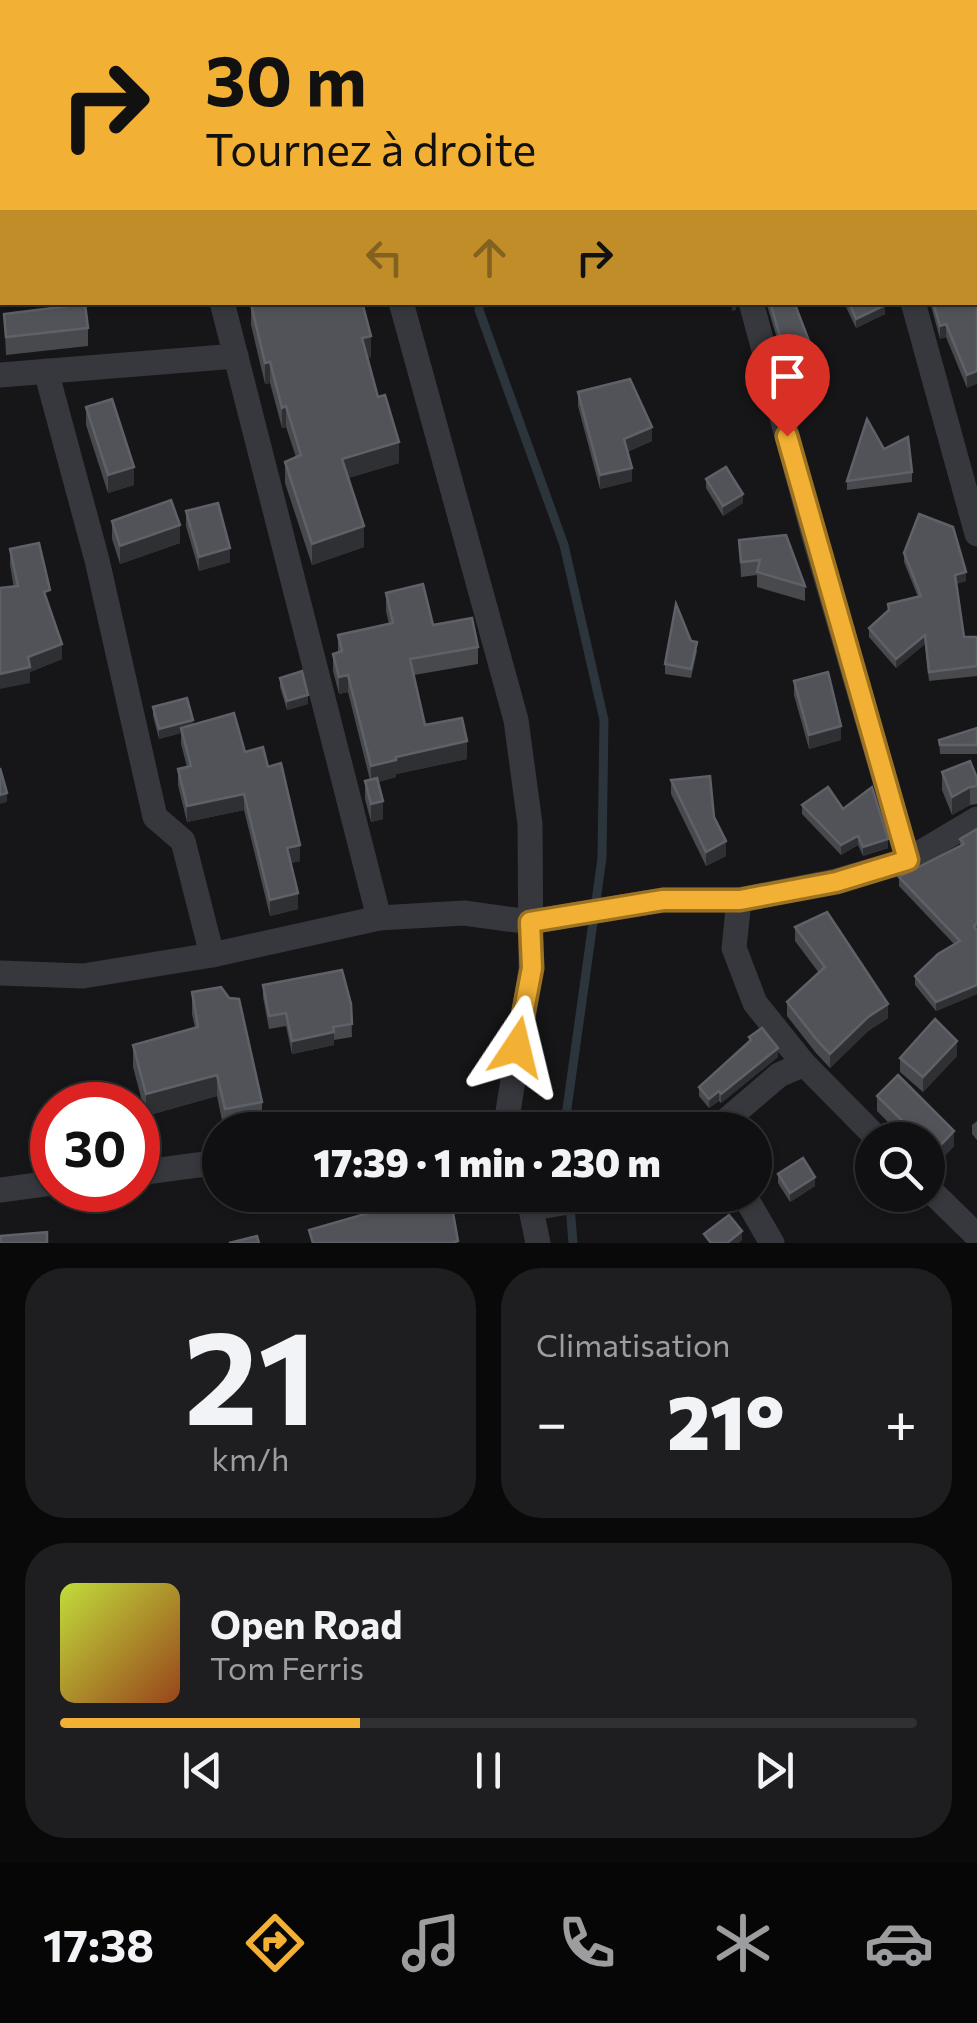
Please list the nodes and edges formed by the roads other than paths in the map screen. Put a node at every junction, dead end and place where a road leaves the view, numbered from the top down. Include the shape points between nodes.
1 (223, 305) edge
2 (402, 305) edge
3 (752, 305) edge
4 (914, 305) edge
5 (236, 356) junction
6 (46, 371) junction
7 (0, 375) edge
8 (977, 534) edge
9 (977, 819) edge
10 (908, 860) junction
11 (740, 900) junction
12 (380, 918) junction
13 (530, 922) junction
14 (212, 955) junction
15 (0, 972) edge
16 (804, 1064) junction
17 (507, 1112) edge
18 (735, 1112) edge
19 (861, 1122) edge
20 (202, 1164) edge
21 (160, 1169) edge
22 (30, 1187) edge
23 (0, 1190) edge
24 (945, 1205) edge
25 (533, 1212) edge
26 (754, 1212) edge
27 (977, 1236) edge
28 (538, 1243) edge
29 (772, 1243) edge

1 - 5 street
2 - 13 street via 516,720 530,824
3 - 10 street
4 - 8 street
5 - 6 street
5 - 12 street
6 - 7 street
6 - 14 street via 98,560 154,817 183,841
9 - 10 street
10 - 11 street
11 - 13 street via 663,900
11 - 16 street via 734,948 755,1003
12 - 13 street via 464,913
12 - 14 street
13 - 17 street via 532,968
14 - 15 street via 83,976
16 - 18 street via 779,1075
16 - 19 street
20 - 21 street
22 - 23 street
24 - 27 street
25 - 28 street
26 - 29 street

